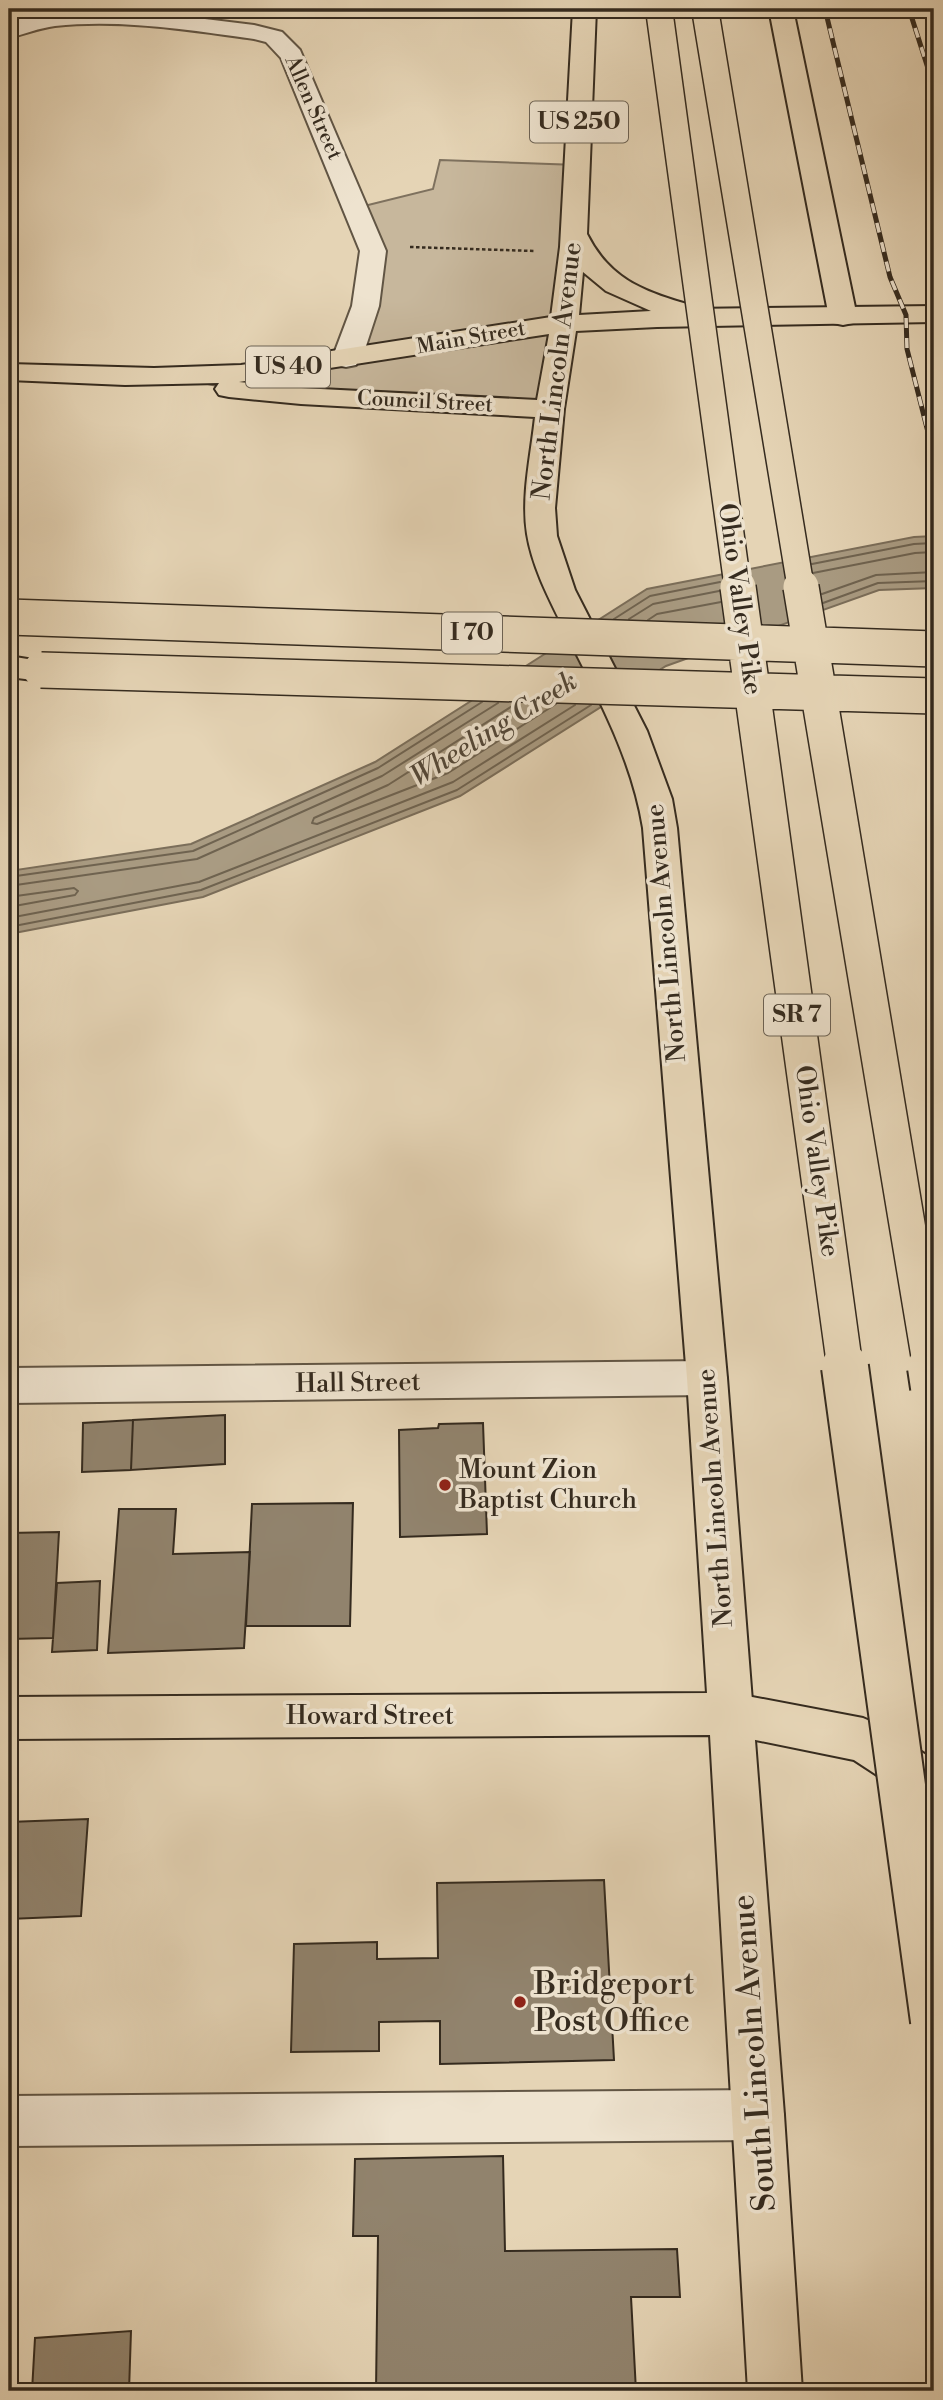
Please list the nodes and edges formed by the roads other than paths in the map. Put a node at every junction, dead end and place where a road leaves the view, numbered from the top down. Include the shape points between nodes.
1 (584, 9) edge
2 (659, 9) edge
3 (705, 9) edge
4 (781, 9) edge
5 (89, 13) edge
6 (9, 32) edge
7 (573, 244) junction
8 (934, 314) edge
9 (713, 317) junction
10 (844, 317) junction
11 (564, 324) junction
12 (346, 359) junction
13 (9, 372) edge
14 (176, 377) junction
15 (550, 409) junction
16 (9, 617) edge
17 (934, 649) edge
18 (9, 670) edge
19 (934, 696) edge
20 (707, 1378) junction
21 (9, 1386) edge
22 (934, 1387) edge
23 (731, 1714) junction
24 (9, 1718) edge
25 (934, 1786) edge
26 (934, 2021) edge
27 (758, 2115) junction
28 (9, 2121) edge
29 (775, 2391) edge

1 - 7 main road, North Lincoln Avenue / US 250
2 - 26 main road, Ohio Valley Pike / SR 7, bridge
3 - 22 main road, SR 7, bridge
4 - 10 main road
5 - 6 street, Allen Street via 28,22
5 - 12 street, Allen Street via 254,32 274,37 292,55 371,245 372,271 358,335
7 - 9 main road via 611,284 648,301
7 - 11 main road, North Lincoln Avenue / US 250
8 - 10 main road, Main Street / US 40
9 - 10 main road, Main Street / US 40
9 - 11 main road, Main Street / US 40
11 - 12 main road, Main Street / US 40
11 - 15 main road, North Lincoln Avenue
12 - 14 main road, Main Street / US 40
13 - 14 main road, Main Street / US 40
14 - 15 main road, Council Street via 225,389 301,396
15 - 20 main road, North Lincoln Avenue, bridge via 540,508 542,536 551,566 644,763 660,828
16 - 17 main road, I 70, bridge
18 - 19 main road, I 70, bridge
20 - 21 street, Hall Street
20 - 23 main road, North Lincoln Avenue
23 - 24 main road, Howard Street
23 - 25 main road, Howard Street via 863,1740
23 - 27 main road, South Lincoln Avenue
27 - 28 street
27 - 29 main road, South Lincoln Avenue

